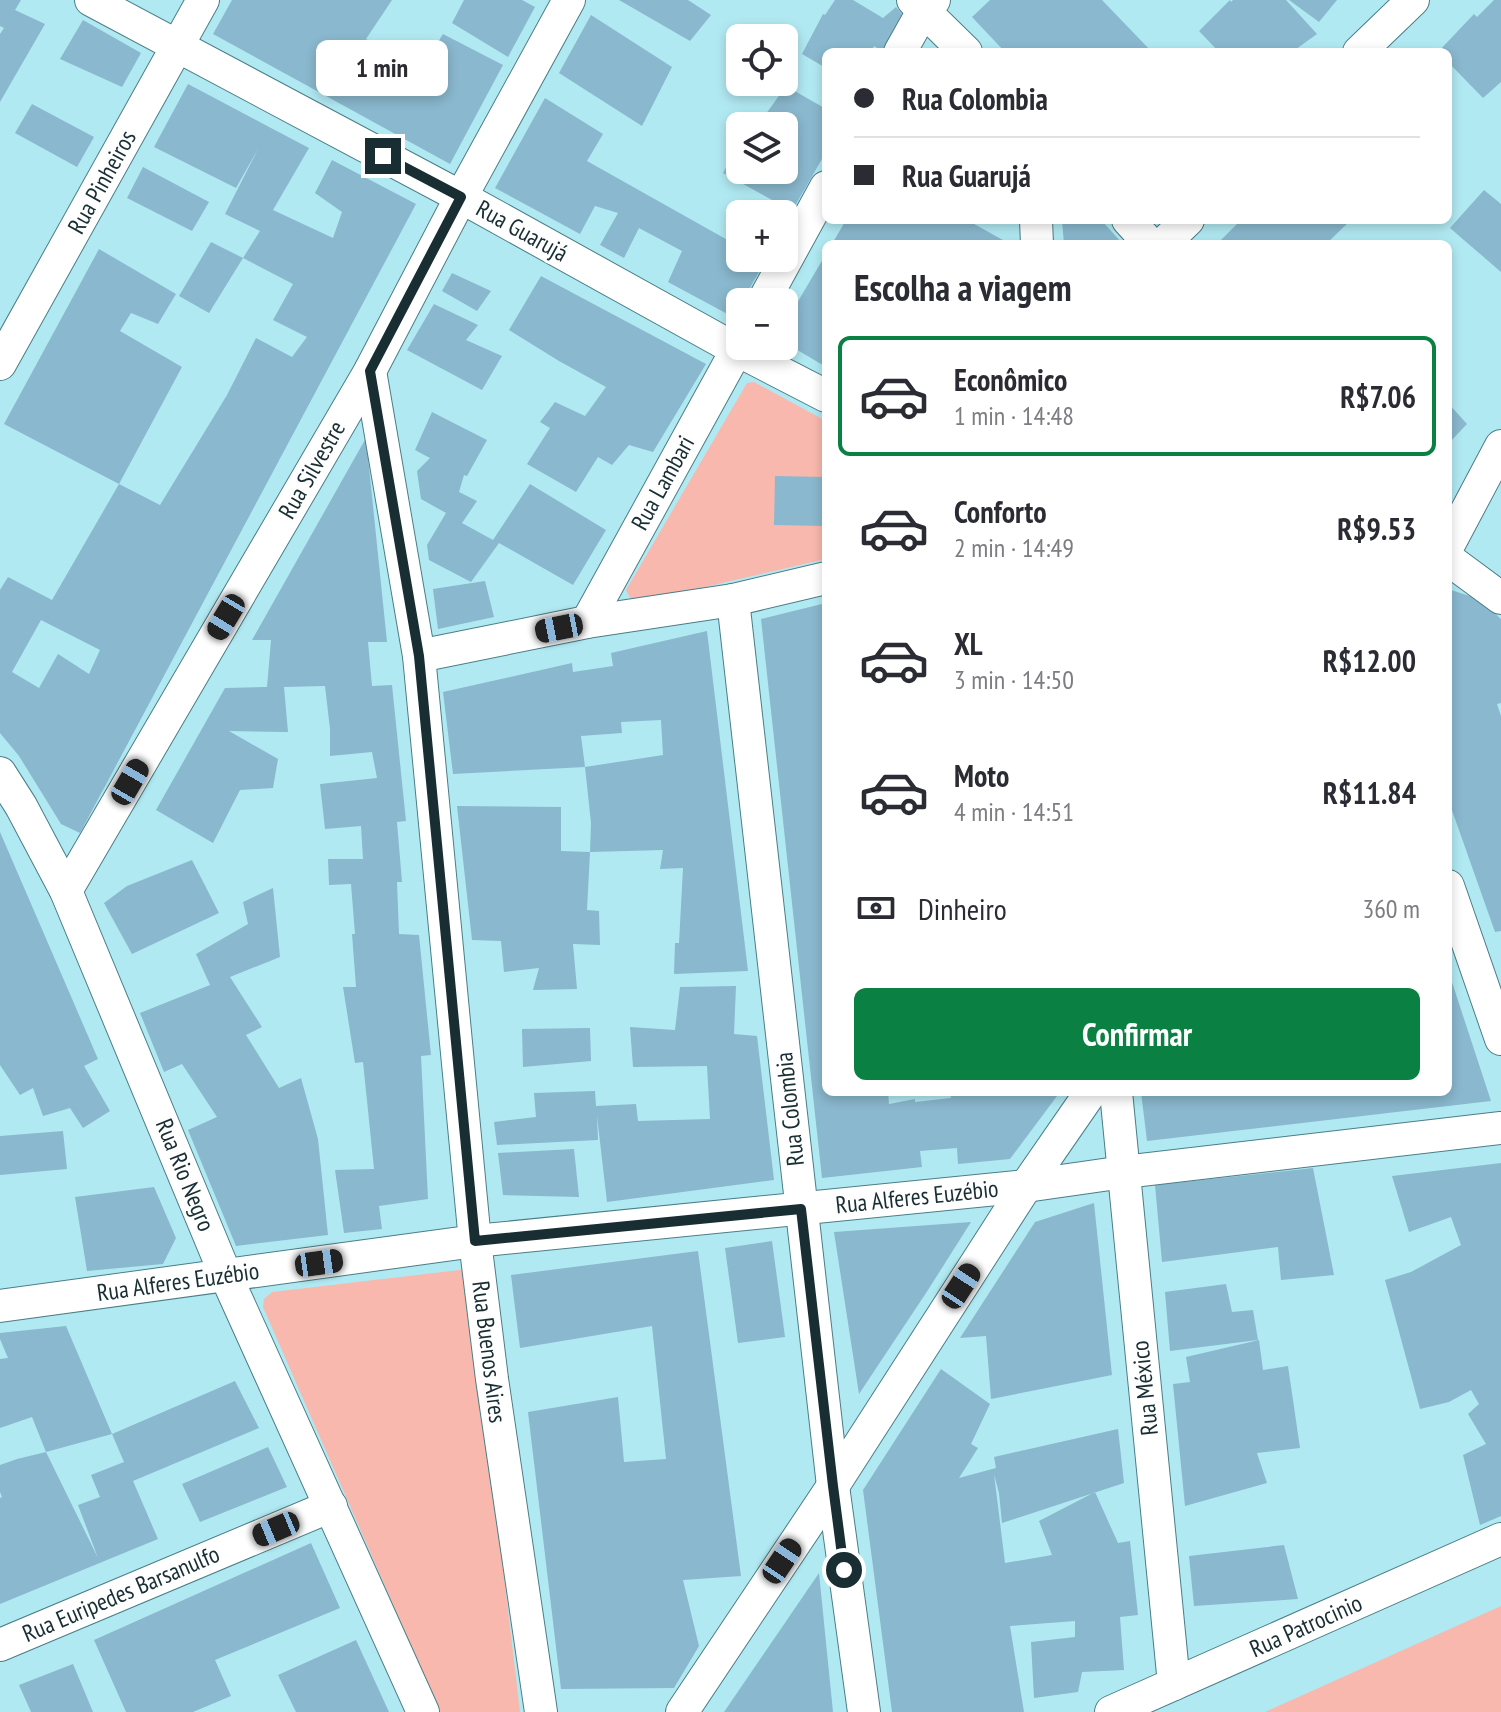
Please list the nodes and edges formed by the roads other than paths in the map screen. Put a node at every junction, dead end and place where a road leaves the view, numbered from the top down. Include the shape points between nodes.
1 (91, 0) edge
2 (203, 0) edge
3 (569, 0) edge
4 (1413, 0) edge
5 (923, 4) edge
6 (177, 47) junction
7 (902, 48) edge
8 (962, 48) edge
9 (1363, 48) edge
10 (822, 194) edge
11 (461, 197) junction
12 (1132, 224) edge
13 (1184, 224) edge
14 (1146, 240) edge
15 (1167, 240) edge
16 (771, 288) edge
17 (726, 341) edge
18 (731, 360) edge
19 (761, 360) edge
20 (0, 364) edge
21 (370, 371) junction
22 (822, 394) edge
23 (1501, 446) edge
24 (1452, 538) edge
25 (1452, 562) edge
26 (822, 579) edge
27 (1501, 598) edge
28 (733, 600) junction
29 (587, 622) junction
30 (419, 656) junction
31 (0, 773) edge
32 (66, 891) junction
33 (1452, 898) edge
34 (1501, 1039) edge
35 (1088, 1096) edge
36 (1116, 1096) edge
37 (1501, 1128) edge
38 (1124, 1172) junction
39 (1026, 1186) junction
40 (801, 1209) junction
41 (475, 1241) junction
42 (226, 1276) junction
43 (0, 1306) edge
44 (833, 1486) junction
45 (331, 1506) junction
46 (1501, 1539) edge
47 (0, 1645) edge
48 (1174, 1684) junction
49 (423, 1712) edge
50 (541, 1712) edge
51 (682, 1712) edge
52 (864, 1712) edge
53 (1111, 1712) edge

1 - 6 street, Rua Guarujá
2 - 6 street, Rua Pinheiros
3 - 11 street, Rua Silvestre
4 - 9 street
5 - 7 street
5 - 8 street
6 - 11 street, Rua Guarujá
6 - 20 street, Rua Pinheiros
10 - 16 street
11 - 17 street, Rua Guarujá
11 - 21 street, Rua Silvestre
12 - 14 street
13 - 15 street
18 - 29 street, Rua Lambari
19 - 22 street, Rua Guarujá
21 - 30 street, Rua Buenos Aires
21 - 32 street, Rua Silvestre
23 - 24 street
25 - 27 street
26 - 28 street
28 - 29 street
28 - 40 street, Rua Colombia
29 - 30 street
30 - 41 street, Rua Buenos Aires
31 - 32 street, Rua Rio Negro
32 - 42 street, Rua Rio Negro
33 - 34 street
35 - 39 street
36 - 38 street, Rua México
37 - 38 street, Rua Alferes Euzébio
38 - 39 street, Rua Alferes Euzébio
38 - 48 street, Rua México
39 - 40 street, Rua Alferes Euzébio
39 - 44 street
40 - 41 street, Rua Alferes Euzébio
40 - 44 street, Rua Colombia
41 - 42 street, Rua Alferes Euzébio
41 - 50 street, Rua Buenos Aires
42 - 43 street, Rua Alferes Euzébio
42 - 45 street, Rua Rio Negro
44 - 51 street
44 - 52 street, Rua Colombia
45 - 47 street, Rua Euripedes Barsanulfo
45 - 49 street, Rua Rio Negro
46 - 48 street, Rua Patrocinio
48 - 53 street, Rua Patrocinio

